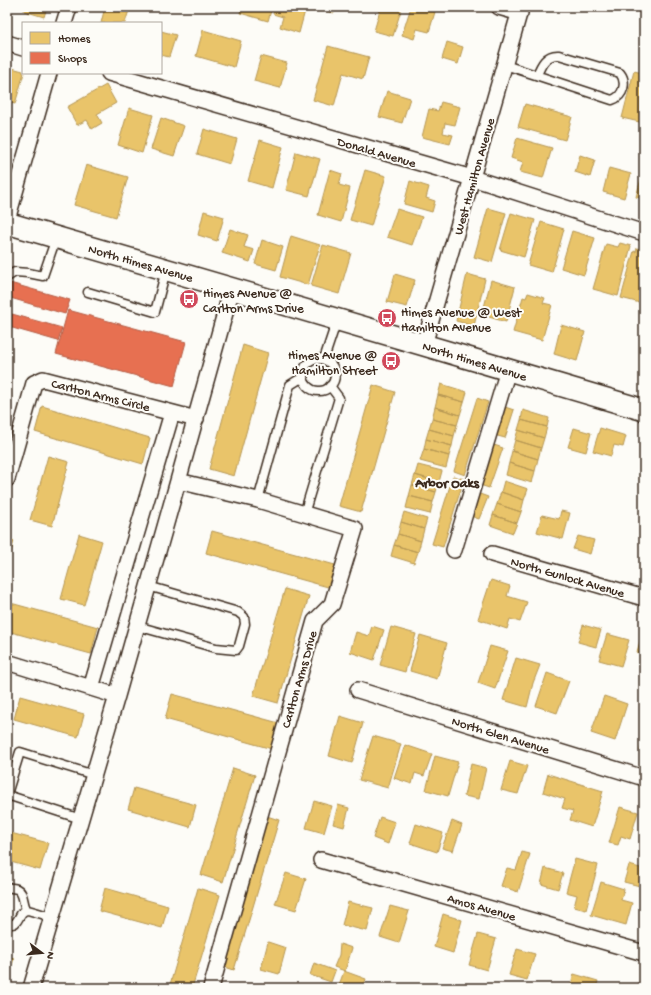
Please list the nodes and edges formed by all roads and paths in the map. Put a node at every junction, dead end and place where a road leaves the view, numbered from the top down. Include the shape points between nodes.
1 (69, 7) edge
2 (499, 7) edge
3 (520, 10) edge
4 (64, 22) edge
5 (7, 43) edge
6 (22, 48) edge
7 (505, 65) junction
8 (49, 74) edge
9 (112, 74) edge
10 (537, 75) junction
11 (472, 178) junction
12 (7, 222) edge
13 (644, 233) edge
14 (56, 237) junction
15 (167, 269) junction
16 (7, 277) edge
17 (232, 288) junction
18 (88, 292) dead end
19 (337, 319) junction
20 (424, 345) junction
21 (324, 359) junction
22 (508, 370) junction
23 (303, 379) junction
24 (330, 386) junction
25 (644, 410) edge
26 (172, 413) junction
27 (196, 419) junction
28 (7, 479) edge
29 (178, 481) junction
30 (258, 500) junction
31 (304, 514) junction
32 (454, 550) dead end
33 (492, 554) dead end
34 (148, 586) junction
35 (644, 598) edge
36 (137, 626) junction
37 (7, 662) edge
38 (90, 688) junction
39 (358, 690) dead end
40 (117, 696) junction
41 (94, 775) junction
42 (644, 778) edge
43 (7, 794) edge
44 (81, 819) junction
45 (321, 860) dead end
46 (7, 887) edge
47 (27, 910) junction
48 (52, 917) junction
49 (7, 924) edge
50 (644, 953) edge
51 (31, 988) edge
52 (211, 988) edge

1 - 4 street
2 - 3 street
3 - 7 street, West Hamilton Avenue
5 - 6 street
7 - 10 lane
7 - 11 street, West Hamilton Avenue
8 - 12 street
9 - 11 street, Donald Avenue
10 - 10 lane via 612,100 619,96 624,86 620,73 555,54 545,60
11 - 13 street, Donald Avenue
11 - 20 street, West Hamilton Avenue
12 - 14 street, North Himes Avenue
14 - 15 street, North Himes Avenue
14 - 16 lane via 44,276 16,272
15 - 17 street, North Himes Avenue
15 - 18 lane via 155,312
17 - 19 street, North Himes Avenue
17 - 27 street
19 - 20 street, North Himes Avenue
19 - 21 lane
20 - 22 street, North Himes Avenue
21 - 23 lane via 309,361 303,369
21 - 24 lane via 329,362 334,372 335,377
22 - 25 street, North Himes Avenue
22 - 32 street
23 - 24 lane via 309,388 314,390 325,390
23 - 30 lane via 290,385
24 - 31 lane via 339,398
26 - 27 street, Carlton Arms Circle
26 - 28 street, Carlton Arms Circle via 43,379 34,383
26 - 38 street
27 - 29 street
29 - 30 street, Carlton Arms Drive
29 - 34 street
30 - 31 street, Carlton Arms Drive
31 - 52 street, Carlton Arms Drive via 355,529 332,604 315,621
33 - 35 street, North Gunlock Avenue
34 - 36 street
34 - 36 lane via 238,612 244,617 245,624 239,646 236,650 216,648
36 - 40 street
37 - 38 street
38 - 40 street
39 - 42 street, North Glen Avenue
40 - 41 street
41 - 43 lane via 20,752
41 - 44 street
43 - 44 lane
44 - 48 street
45 - 50 street, Amos Avenue
46 - 47 lane via 22,893
47 - 48 lane
47 - 49 lane via 22,912 15,924
48 - 51 street

